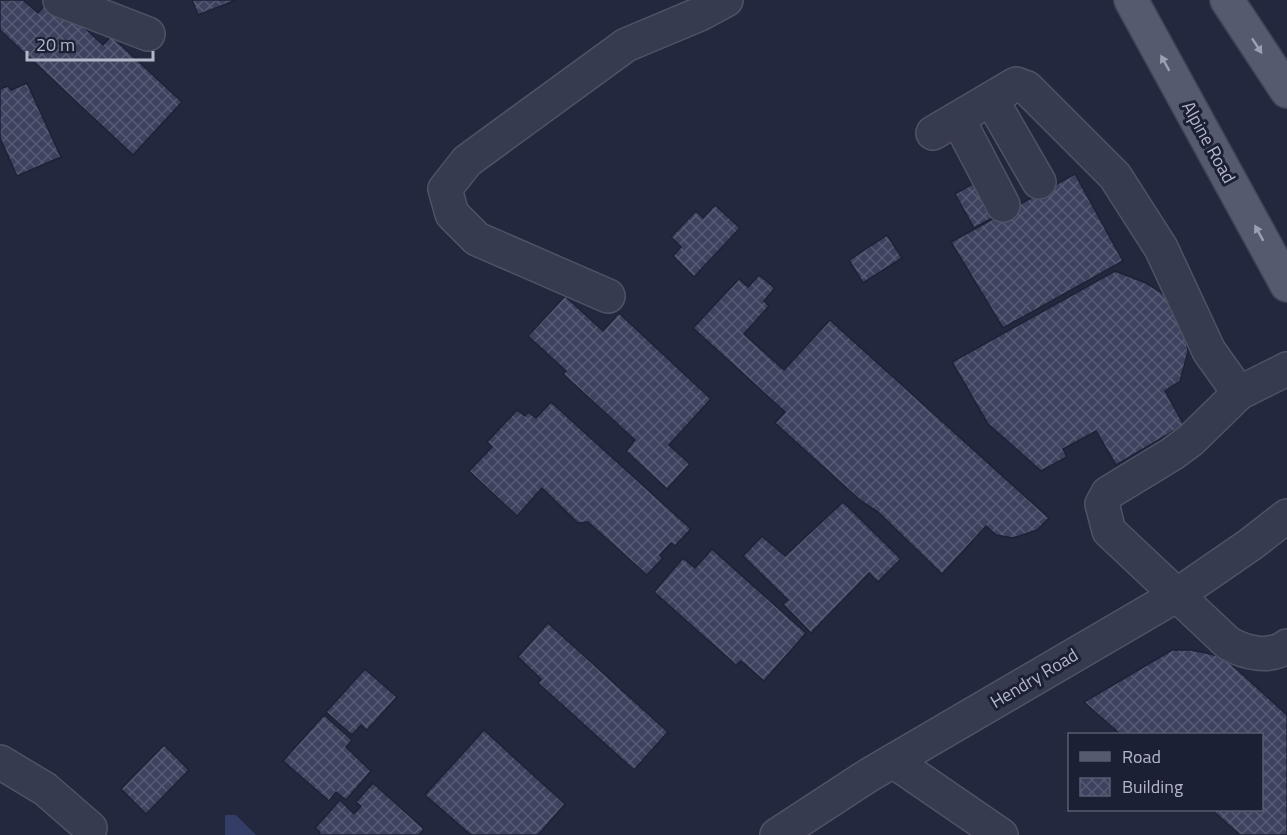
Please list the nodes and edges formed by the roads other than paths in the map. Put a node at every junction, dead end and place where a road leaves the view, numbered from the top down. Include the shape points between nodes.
1 (60, 0) edge
2 (726, 0) edge
3 (1131, 0) edge
4 (1227, 0) edge
5 (148, 34) dead end
6 (1287, 91) edge
7 (991, 99) junction
8 (1039, 182) dead end
9 (1003, 206) dead end
10 (1287, 285) edge
11 (608, 296) dead end
12 (1287, 369) edge
13 (1239, 393) junction
14 (1287, 516) edge
15 (1177, 595) junction
16 (1287, 646) edge
17 (893, 761) junction
18 (0, 762) edge
19 (90, 828) dead end
20 (777, 835) edge
21 (1001, 835) edge

1 - 5 street
2 - 11 street via 626,45 467,161 446,189 452,214 477,238
10 -> 3 main road, Alpine Road
4 -> 6 main road
7 - 8 street
7 - 9 street via 946,126
7 - 13 street via 1016,84 1027,88 1115,176 1161,248 1209,351
12 - 13 street
13 - 15 street via 1191,440 1108,493 1102,504 1109,531
14 - 15 street, Hendry Road
15 - 16 street via 1243,652 1281,651
15 - 17 street, Hendry Road
17 - 20 street, Hendry Road
17 - 21 street
18 - 19 street via 45,789

